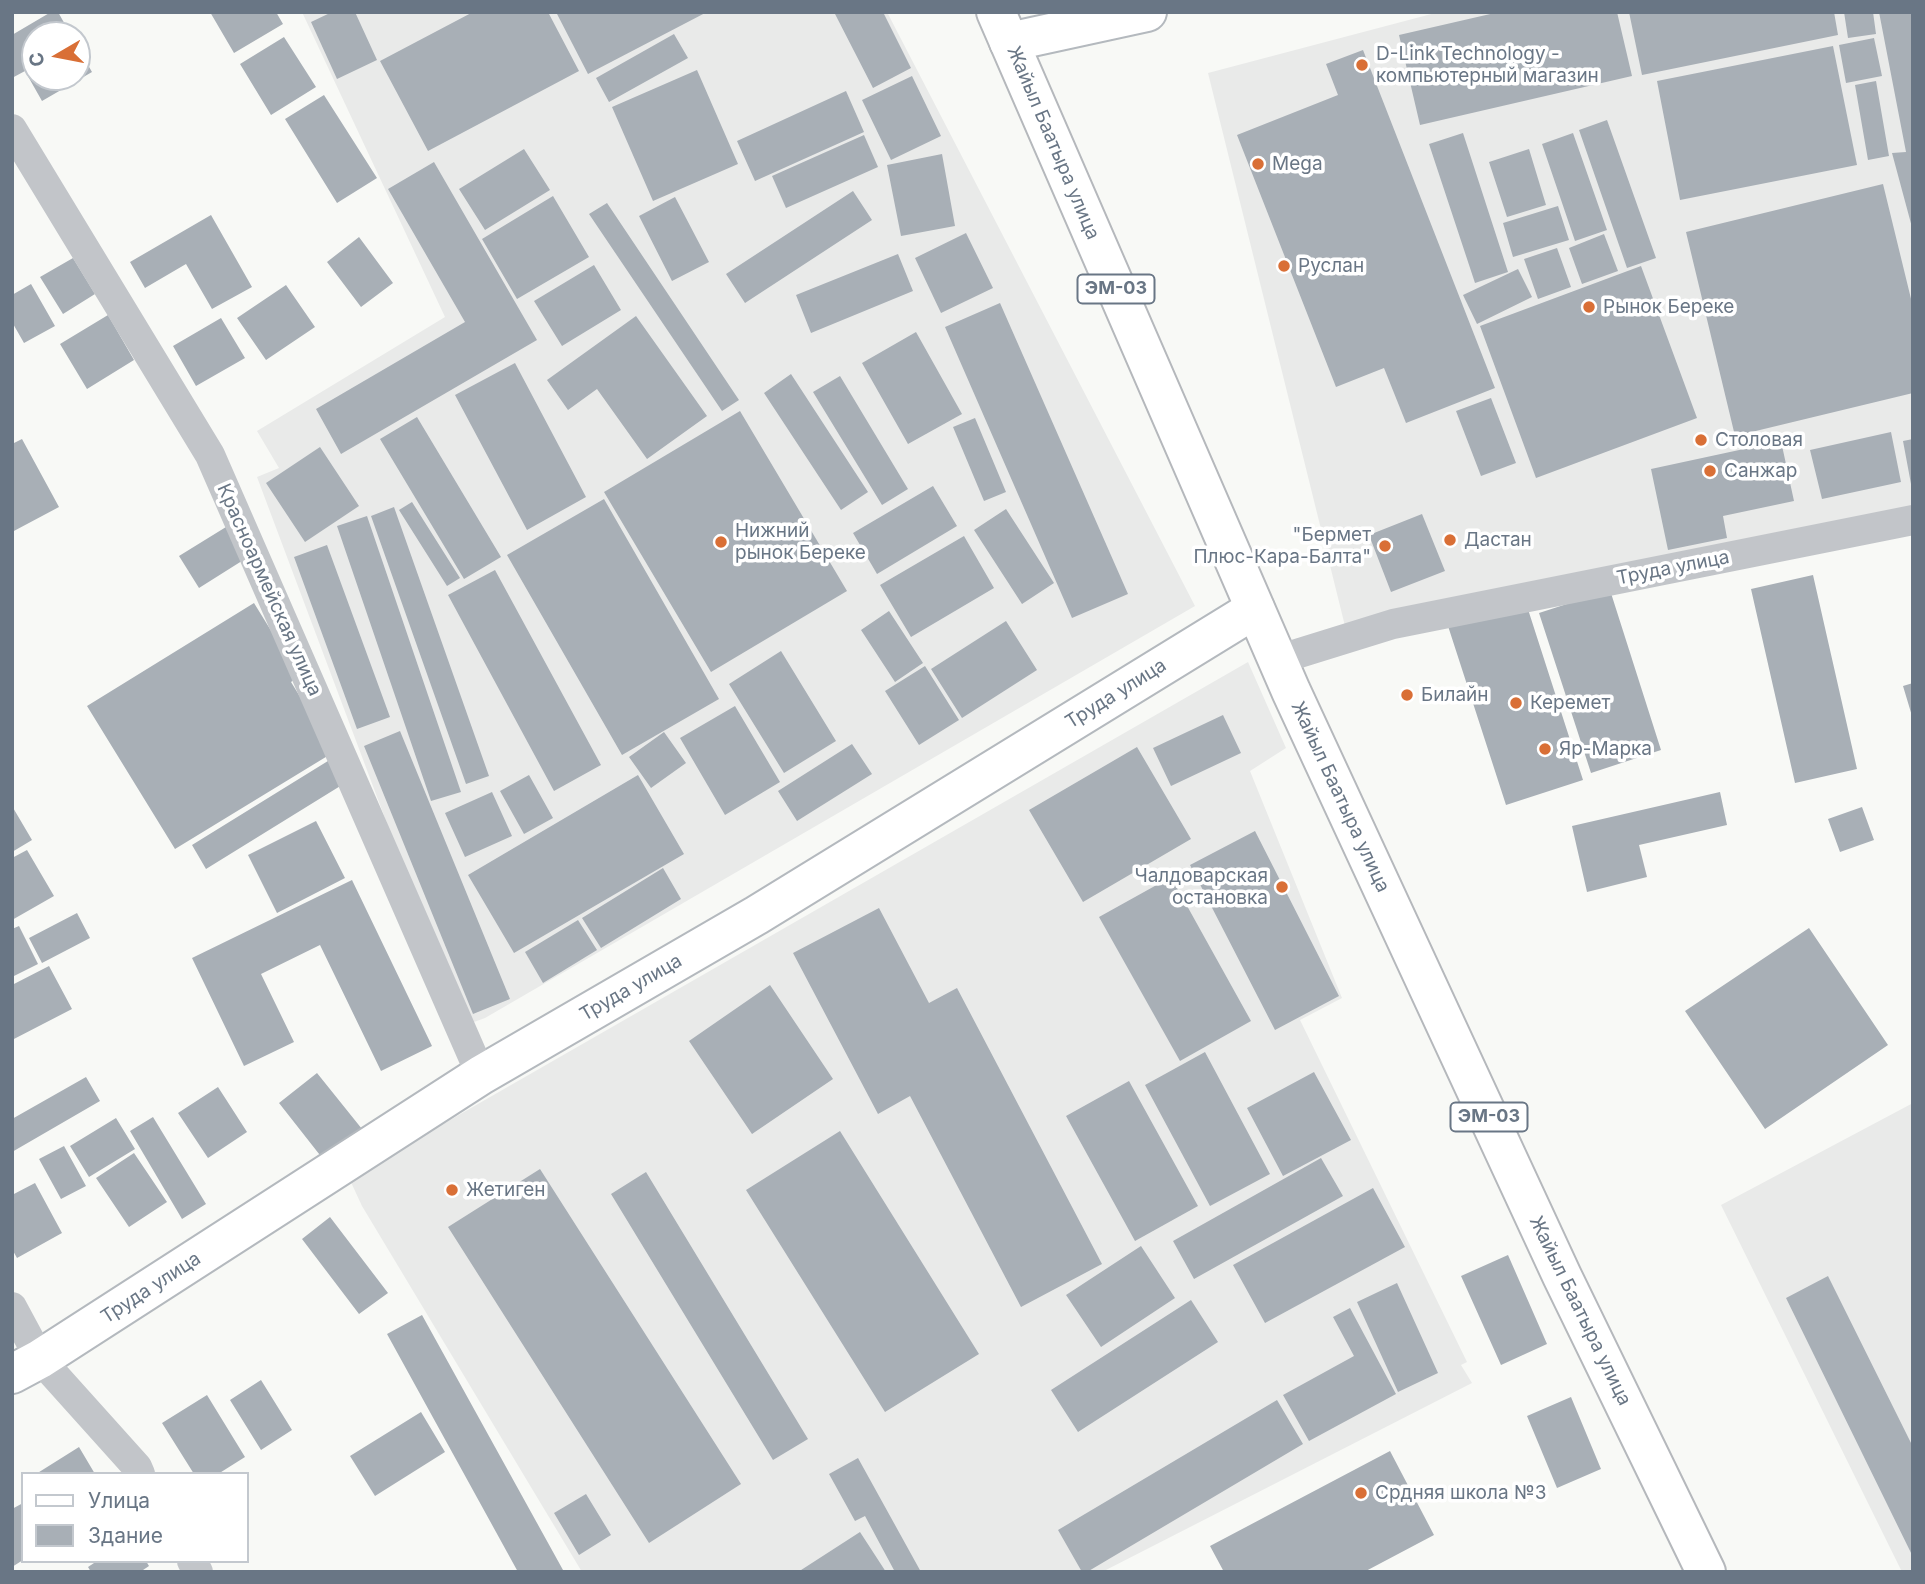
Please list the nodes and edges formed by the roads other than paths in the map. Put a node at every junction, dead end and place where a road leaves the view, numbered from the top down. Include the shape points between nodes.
1 (1131, 15) edge
2 (1003, 27) edge
3 (12, 129) edge
4 (1913, 520) edge
5 (1255, 609) junction
6 (1277, 660) junction
7 (481, 1075) junction
8 (12, 1307) edge
9 (26, 1367) edge
10 (139, 1472) edge
11 (1706, 1572) edge

1 - 2 main road
2 - 5 main road, Жайыл Баатыра улица / ЭМ-03
3 - 7 street, Красноармейская улица via 210,455
4 - 6 street, Труда улица via 1393,624
5 - 6 main road, Жайыл Баатыра улица / ЭМ-03
5 - 7 main road, Труда улица via 757,915
6 - 11 main road, Жайыл Баатыра улица / ЭМ-03 via 1562,1276
7 - 9 main road, Труда улица
8 - 9 street
9 - 10 street

